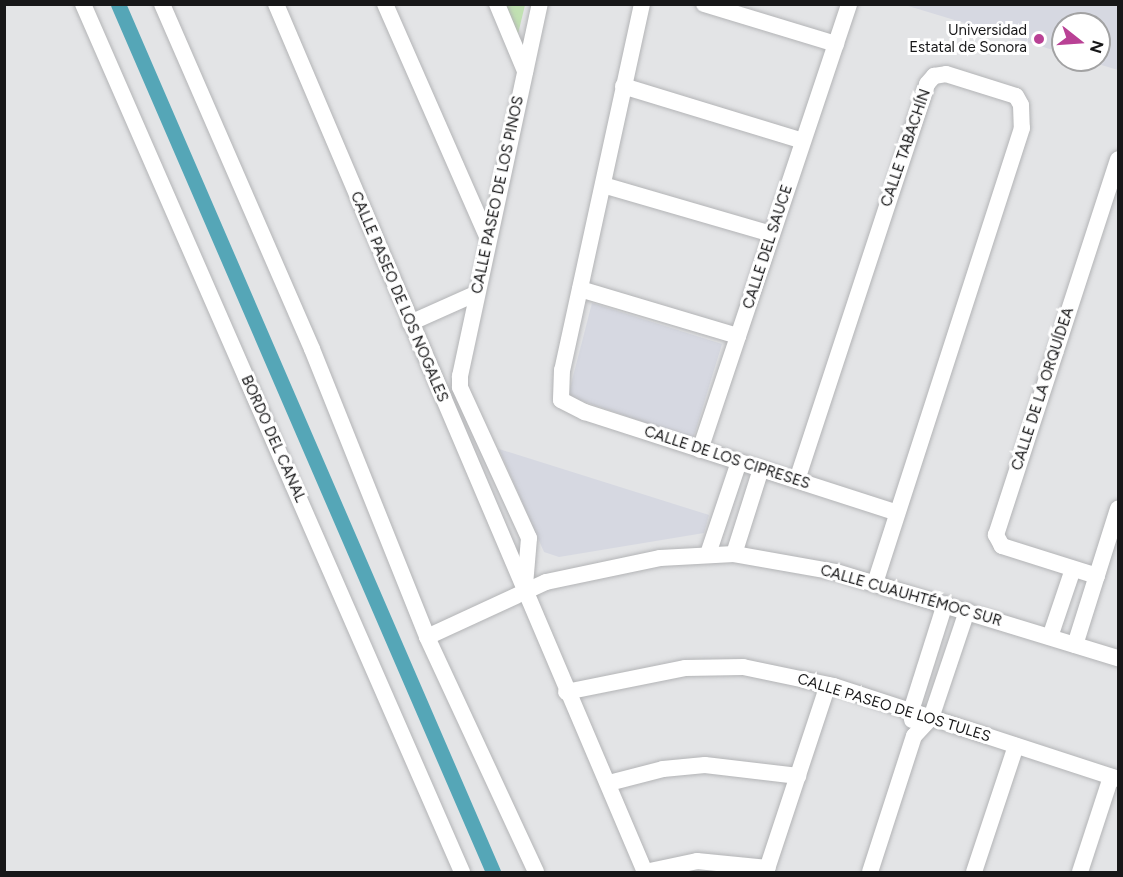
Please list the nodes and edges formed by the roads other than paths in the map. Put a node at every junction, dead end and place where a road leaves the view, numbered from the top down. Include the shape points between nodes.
1 (83, 4) edge
2 (162, 4) edge
3 (276, 4) edge
4 (385, 4) edge
5 (497, 4) edge
6 (540, 4) edge
7 (642, 4) edge
8 (705, 4) edge
9 (849, 4) edge
10 (836, 44) junction
11 (525, 71) junction
12 (623, 86) junction
13 (804, 141) junction
14 (1119, 159) edge
15 (603, 184) junction
16 (772, 234) junction
17 (488, 239) junction
18 (580, 289) junction
19 (477, 293) junction
20 (410, 323) junction
21 (738, 336) junction
22 (460, 387) junction
23 (440, 395) junction
24 (700, 450) junction
25 (739, 462) junction
26 (761, 469) junction
27 (797, 480) junction
28 (1119, 509) edge
29 (895, 512) junction
30 (708, 554) junction
31 (734, 554) junction
32 (1073, 569) junction
33 (1097, 576) junction
34 (875, 583) junction
35 (525, 589) junction
36 (945, 604) junction
37 (967, 611) junction
38 (427, 637) junction
39 (1050, 637) junction
40 (1075, 645) junction
41 (1119, 658) edge
42 (828, 685) junction
43 (566, 692) junction
44 (911, 711) junction
45 (931, 718) junction
46 (914, 736) junction
47 (1016, 746) junction
48 (798, 776) junction
49 (1115, 778) edge
50 (609, 783) junction
51 (767, 870) edge
52 (645, 872) edge
53 (462, 873) edge
54 (536, 873) edge
55 (870, 873) edge
56 (974, 873) edge
57 (1080, 873) edge

1 - 53 street, BORDO DEL CANAL
2 - 38 street via 312,349
3 - 20 street, CALLE PASEO DE LOS NOGALES
4 - 17 street
5 - 11 street
6 - 11 street, CALLE PASEO DE LOS PINOS
7 - 12 street
8 - 10 street
9 - 10 street, CALLE DEL SAUCE
10 - 13 street, CALLE DEL SAUCE
11 - 17 street, CALLE PASEO DE LOS PINOS
12 - 13 street
12 - 15 street
13 - 16 street, CALLE DEL SAUCE
14 - 32 street, CALLE DE LA ORQUÍDEA via 996,535 1002,546
15 - 16 street
15 - 18 street
16 - 21 street, CALLE DEL SAUCE
17 - 19 street, CALLE PASEO DE LOS PINOS
18 - 21 street
18 - 24 street, CALLE DE LOS CIPRESES via 560,383 561,400 585,412
19 - 20 street
19 - 22 street, CALLE PASEO DE LOS PINOS
20 - 23 street, CALLE PASEO DE LOS NOGALES
21 - 24 street, CALLE DEL SAUCE
22 - 23 street
22 - 35 street, CALLE PASEO DE LOS NOGALES via 529,538
23 - 35 street, CALLE PASEO DE LOS NOGALES
24 - 25 street, CALLE DE LOS CIPRESES
25 - 26 street, CALLE DE LOS CIPRESES
25 - 30 street
26 - 27 street, CALLE DE LOS CIPRESES
26 - 31 street
27 - 29 street, CALLE DE LOS CIPRESES
27 - 29 street, CALLE TABACHÍN via 927,84 934,76 960,77 1016,96 1021,105 1022,128
28 - 33 street
29 - 34 street
30 - 31 street, CALLE CUAUHTÉMOC SUR
30 - 35 street, CALLE CUAUHTÉMOC SUR via 660,558
31 - 34 street, CALLE CUAUHTÉMOC SUR
32 - 33 street, CALLE DE LA ORQUÍDEA
32 - 39 street
33 - 40 street
34 - 36 street, CALLE CUAUHTÉMOC SUR
35 - 38 street, CALLE CUAUHTÉMOC SUR
35 - 43 street, CALLE PASEO DE LOS NOGALES
36 - 37 street, CALLE CUAUHTÉMOC SUR
36 - 44 street
37 - 39 street, CALLE CUAUHTÉMOC SUR
37 - 45 street
38 - 54 street
39 - 40 street, CALLE CUAUHTÉMOC SUR
40 - 41 street, CALLE CUAUHTÉMOC SUR
42 - 43 street, CALLE PASEO DE LOS TULES via 721,666 644,674
42 - 44 street, CALLE PASEO DE LOS TULES
42 - 48 street
43 - 50 street, CALLE PASEO DE LOS NOGALES
44 - 45 street, CALLE PASEO DE LOS TULES
44 - 46 street
45 - 46 street
45 - 47 street, CALLE PASEO DE LOS TULES
46 - 55 street
47 - 49 street, CALLE PASEO DE LOS TULES
47 - 56 street
48 - 50 street via 705,765 663,769
48 - 51 street
49 - 57 street, CALLE PASEO DE LOS TULES
50 - 52 street, CALLE PASEO DE LOS NOGALES
51 - 52 street via 697,861

